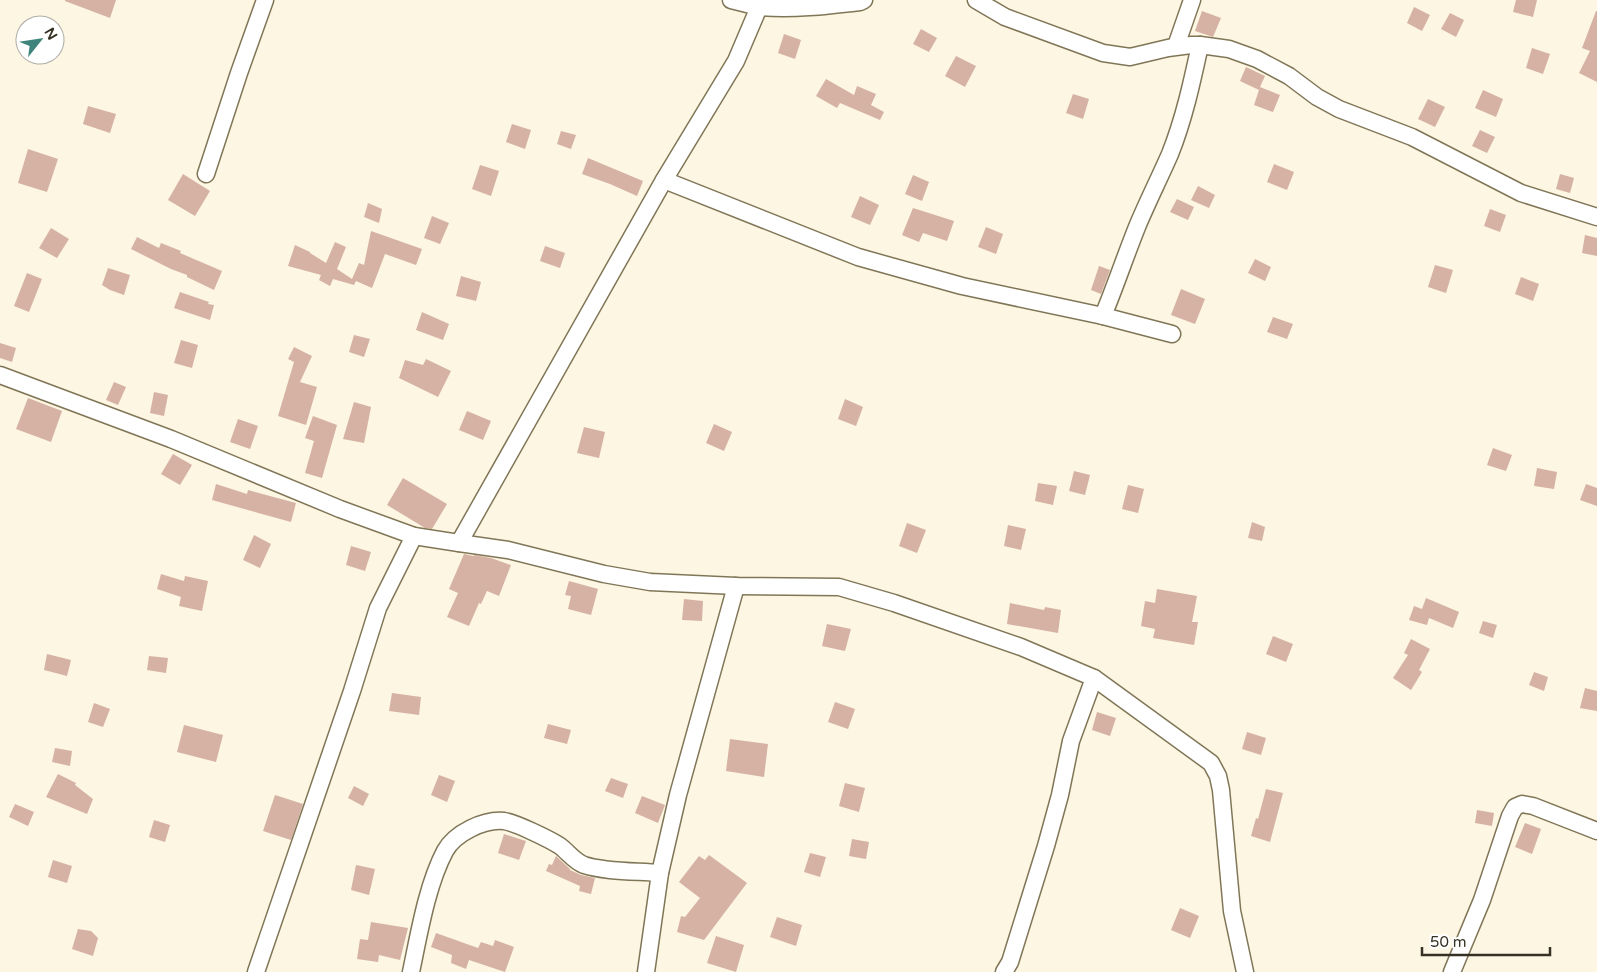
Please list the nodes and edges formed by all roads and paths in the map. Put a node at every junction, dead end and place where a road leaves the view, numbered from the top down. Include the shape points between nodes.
1 (264, 0) edge
2 (731, 0) edge
3 (864, 0) edge
4 (976, 0) edge
5 (1192, 0) edge
6 (759, 7) junction
7 (1200, 45) junction
8 (1176, 46) junction
9 (206, 174) dead end
10 (664, 180) junction
11 (1597, 217) edge
12 (1103, 316) junction
13 (1172, 334) dead end
14 (0, 375) edge
15 (414, 536) junction
16 (459, 543) junction
17 (736, 586) junction
18 (1094, 678) junction
19 (1597, 831) edge
20 (660, 873) junction
21 (256, 972) edge
22 (412, 972) edge
23 (646, 972) edge
24 (1004, 972) edge
25 (1245, 972) edge
26 (1452, 972) edge

1 - 9 street
2 - 6 street
3 - 6 street via 827,6
4 - 8 street via 1005,17 1103,53 1130,57
5 - 8 street
6 - 10 street via 736,61
7 - 8 street
7 - 11 street via 1229,49 1257,59 1339,109 1412,137 1521,193
7 - 12 street via 1188,102 1170,153 1143,212
10 - 12 street via 858,257 962,286
10 - 16 street
12 - 13 street
14 - 15 street
15 - 16 street
15 - 21 street via 378,608
16 - 17 street via 508,550 650,582
17 - 18 street via 839,587 1021,647
17 - 20 street
18 - 24 street via 1071,740 1046,846 1010,962
18 - 25 street via 1210,763 1218,776 1232,911
19 - 26 street via 1533,806 1522,804 1515,807
20 - 22 street via 593,868 580,864 560,846 532,832 504,821 482,823 460,834 446,849 430,888
20 - 23 street

